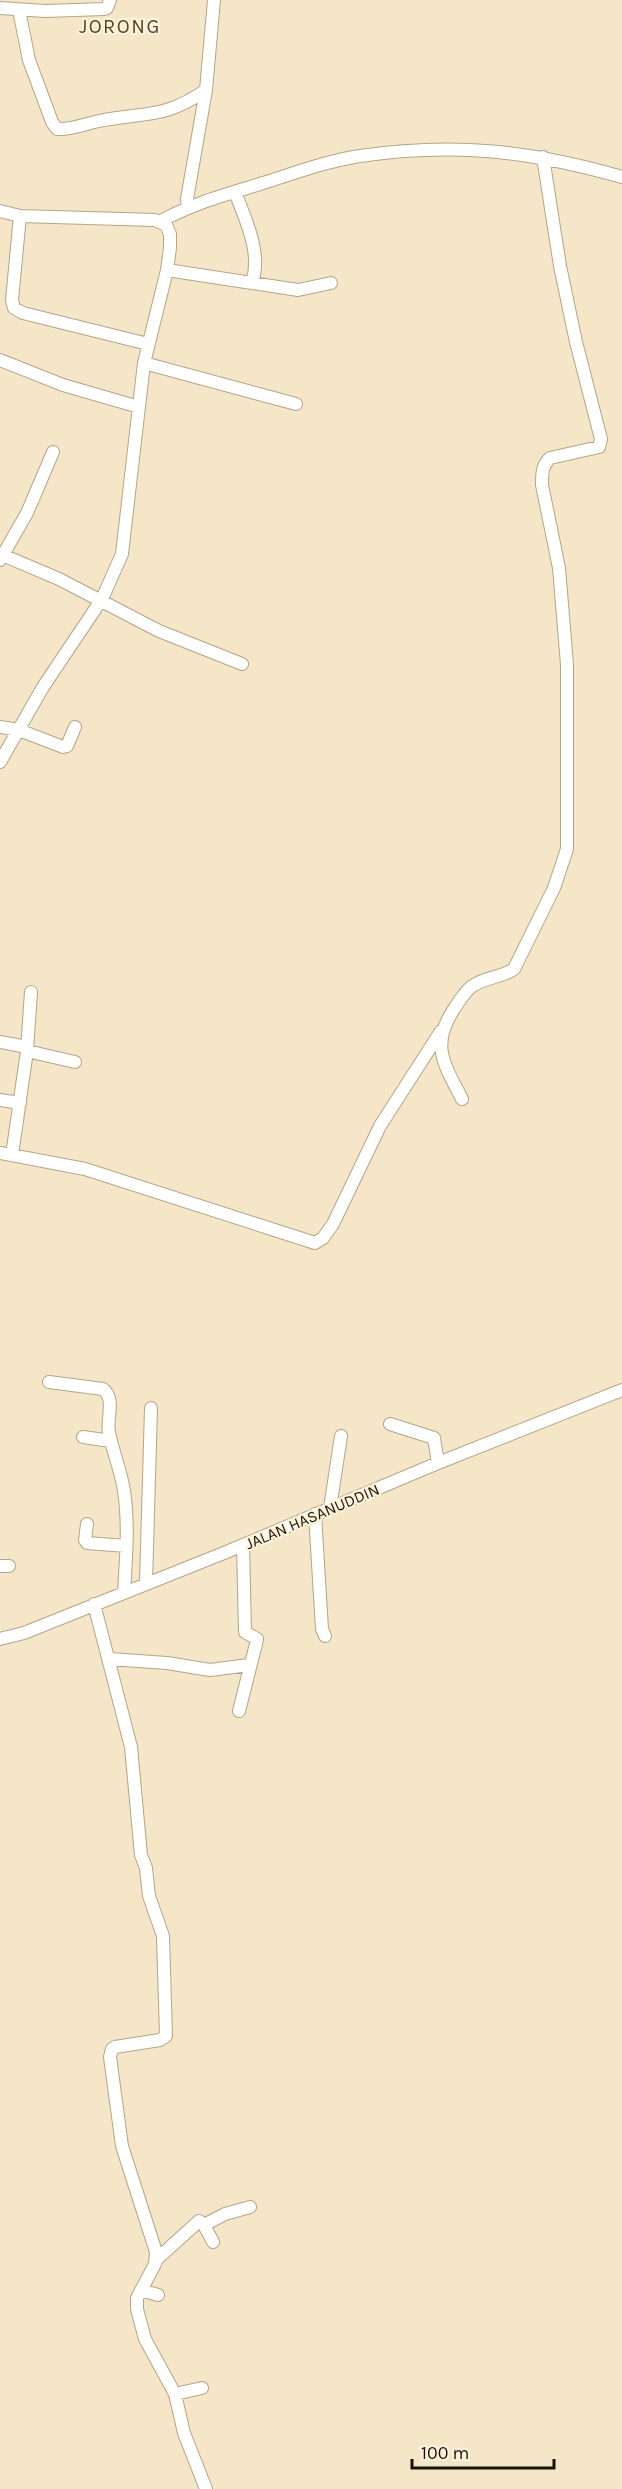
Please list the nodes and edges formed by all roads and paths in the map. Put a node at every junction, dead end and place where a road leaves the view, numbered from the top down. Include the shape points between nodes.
1 (1, 0) edge
2 (110, 0) edge
3 (214, 0) edge
4 (0, 7) edge
5 (19, 10) junction
6 (206, 90) junction
7 (543, 157) junction
8 (622, 177) edge
9 (235, 192) junction
10 (188, 208) junction
11 (0, 211) edge
12 (20, 216) junction
13 (161, 221) junction
14 (167, 270) junction
15 (331, 283) dead end
16 (252, 284) junction
17 (148, 344) junction
18 (0, 360) edge
19 (144, 363) junction
20 (296, 404) dead end
21 (139, 407) junction
22 (53, 452) dead end
23 (1, 557) edge
24 (100, 602) junction
25 (243, 664) dead end
26 (0, 727) edge
27 (75, 727) dead end
28 (19, 730) junction
29 (0, 762) edge
30 (31, 992) dead end
31 (441, 1031) junction
32 (0, 1042) edge
33 (27, 1049) junction
34 (75, 1062) dead end
35 (462, 1099) dead end
36 (0, 1100) edge
37 (20, 1103) junction
38 (6, 1154) edge
39 (49, 1382) dead end
40 (622, 1390) edge
41 (151, 1408) dead end
42 (390, 1424) dead end
43 (341, 1436) dead end
44 (83, 1437) dead end
45 (111, 1441) junction
46 (442, 1462) junction
47 (330, 1508) junction
48 (315, 1514) junction
49 (87, 1524) dead end
50 (243, 1545) junction
51 (126, 1546) junction
52 (146, 1583) junction
53 (124, 1592) junction
54 (94, 1604) junction
55 (325, 1636) dead end
56 (0, 1639) edge
57 (108, 1659) junction
58 (249, 1665) junction
59 (239, 1711) dead end
60 (250, 2207) dead end
61 (204, 2225) junction
62 (213, 2242) dead end
63 (157, 2259) junction
64 (141, 2290) junction
65 (158, 2295) dead end
66 (202, 2388) dead end
67 (175, 2394) junction
68 (206, 2489) edge

1 - 4 street
2 - 5 street via 104,9
3 - 6 street
4 - 5 street
5 - 6 street via 29,60 57,129 163,112 187,104
6 - 10 street
7 - 8 street
7 - 9 street via 485,150 360,156
7 - 31 street via 576,342 601,439 599,447 550,458 542,471 559,568 567,664 567,849 554,888 514,969 472,986
9 - 10 street
9 - 16 street via 253,245 256,270
10 - 13 street
11 - 12 street
12 - 13 street
12 - 17 street via 14,308
13 - 14 street via 170,234
14 - 16 street
14 - 17 street
15 - 16 street via 298,290
17 - 19 street
18 - 21 street via 63,385
19 - 20 street
19 - 21 street
21 - 24 street via 124,543
22 - 23 street via 27,513
23 - 24 street via 59,579
24 - 25 street via 159,631
24 - 28 street
26 - 28 street
27 - 28 street via 63,747
28 - 29 street
30 - 33 street
31 - 35 street via 445,1065
31 - 38 street via 380,1126 333,1224 315,1243 85,1169
32 - 33 street
33 - 34 street
33 - 37 street
36 - 37 street
37 - 38 street
39 - 45 street via 103,1389 108,1393
40 - 46 street, JALAN HASANUDDIN
41 - 52 street
42 - 46 street via 434,1438
43 - 47 street
44 - 45 street
45 - 51 street via 124,1492
46 - 47 street, JALAN HASANUDDIN
47 - 48 street, JALAN HASANUDDIN
48 - 50 street, JALAN HASANUDDIN
48 - 55 street
49 - 51 street via 87,1543
50 - 52 street, JALAN HASANUDDIN
50 - 58 street via 245,1632 256,1639
51 - 53 street
52 - 53 street, JALAN HASANUDDIN
53 - 54 street, JALAN HASANUDDIN
54 - 56 street, JALAN HASANUDDIN
54 - 57 street
57 - 58 street via 210,1670
57 - 63 street via 131,1747 148,1889 163,1936 166,2036 112,2049 110,2057 122,2146
58 - 59 street
60 - 61 street
61 - 62 street
61 - 63 street via 196,2223
63 - 64 street
64 - 65 street
64 - 67 street via 137,2309 145,2339
66 - 67 street
67 - 68 street via 184,2433

